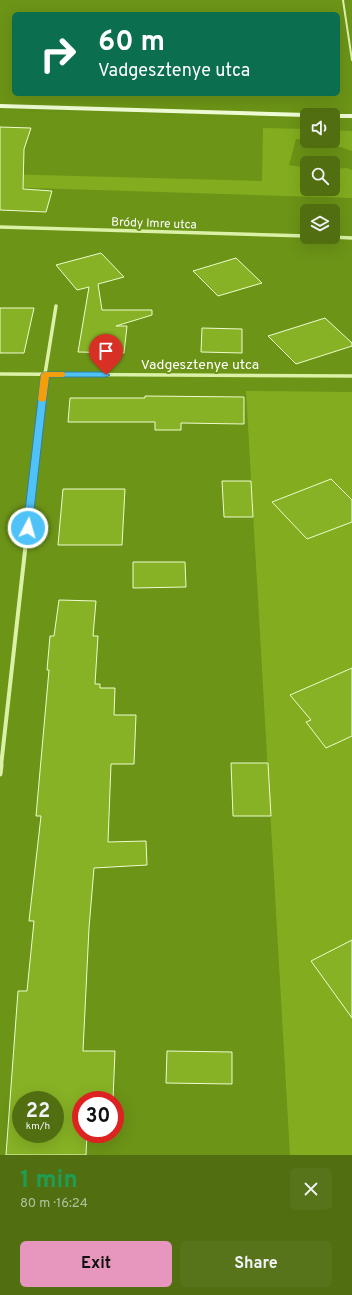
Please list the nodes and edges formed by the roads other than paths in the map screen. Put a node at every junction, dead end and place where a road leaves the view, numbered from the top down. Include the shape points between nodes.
1 (343, 0) edge
2 (347, 30) junction
3 (352, 32) edge
4 (352, 60) edge
5 (0, 106) edge
6 (300, 115) edge
7 (340, 116) edge
8 (352, 116) edge
9 (0, 227) edge
10 (300, 236) edge
11 (340, 237) edge
12 (352, 238) edge
13 (56, 306) dead end
14 (0, 374) edge
15 (45, 374) junction
16 (352, 376) edge
17 (0, 774) edge

1 - 2 lane
2 - 3 lane
2 - 4 lane
5 - 6 street
7 - 8 street
9 - 10 street, Bródy Imre utca
11 - 12 street
13 - 15 street
14 - 15 street, Vadgesztenye utca
15 - 16 street, Vadgesztenye utca
15 - 17 street

